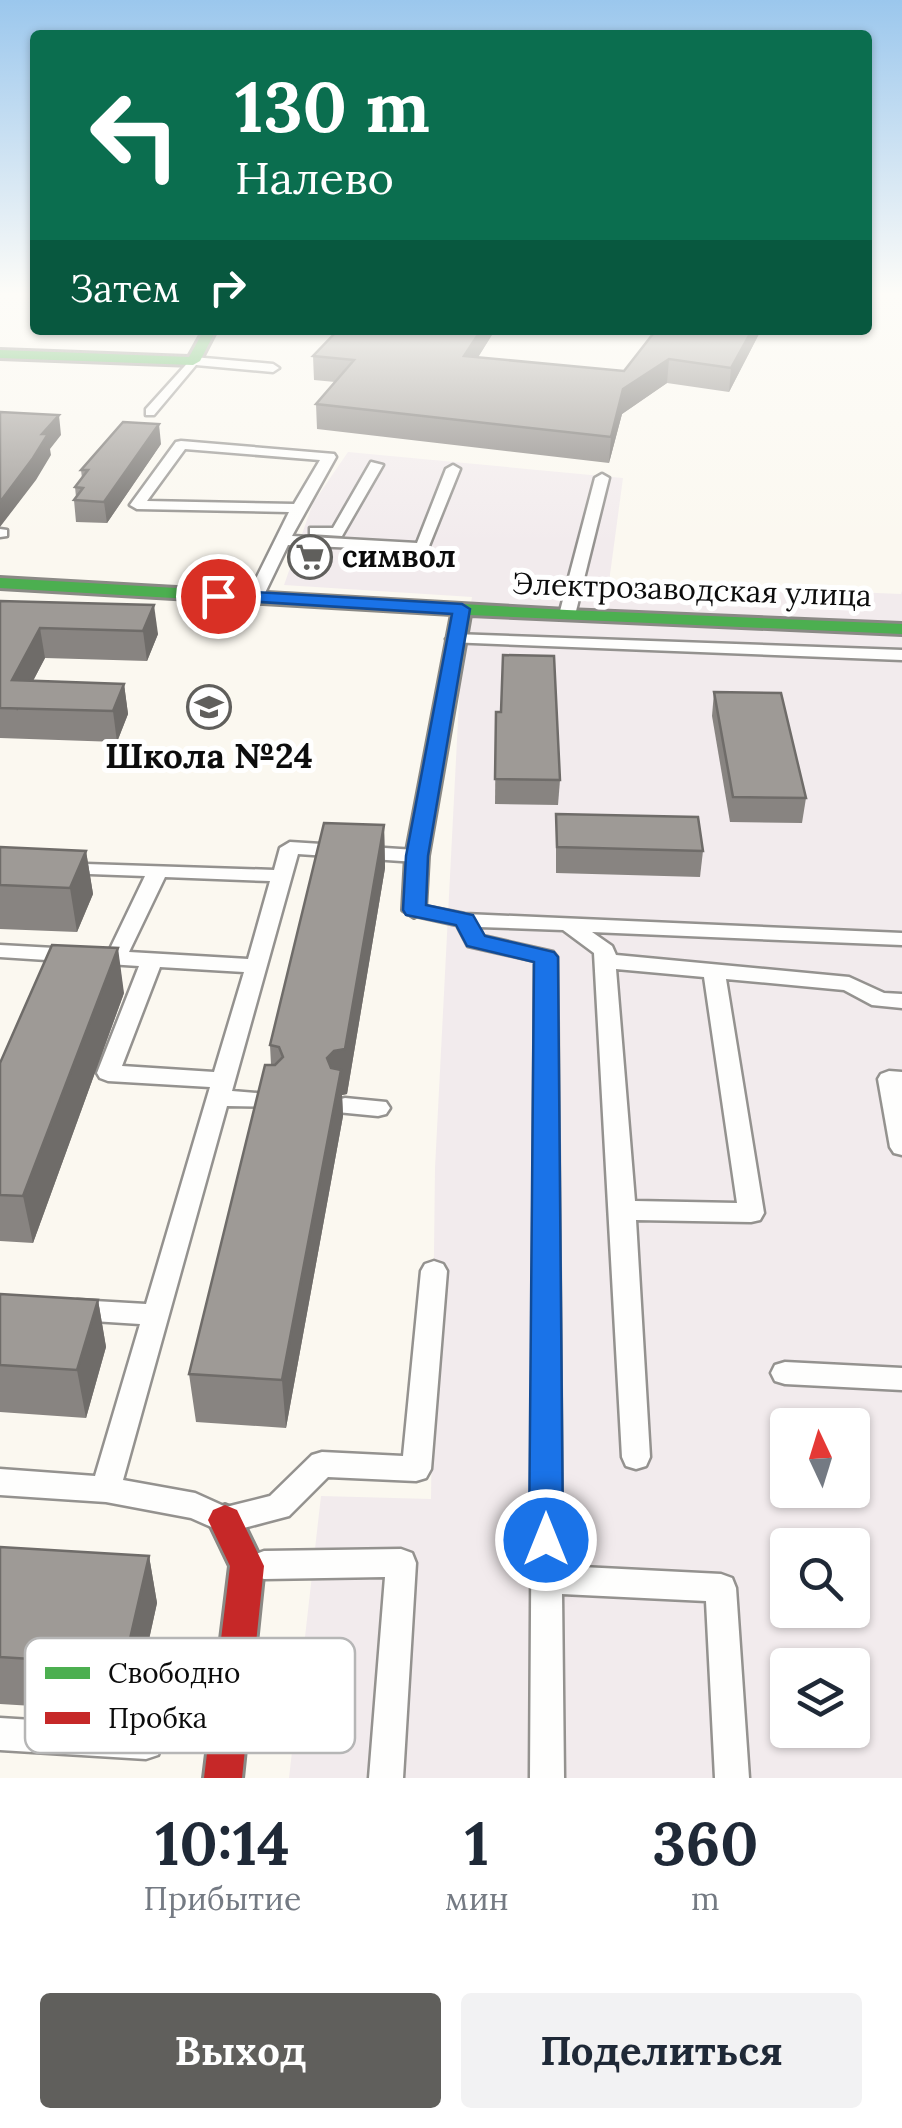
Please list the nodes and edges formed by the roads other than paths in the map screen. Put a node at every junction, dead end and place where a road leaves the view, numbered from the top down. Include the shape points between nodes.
1 (179, 378) edge
2 (150, 412) dead end
3 (376, 465) dead end
4 (454, 469) dead end
5 (602, 478) dead end
6 (298, 508) junction
7 (285, 535) junction
8 (0, 583) edge
9 (254, 598) junction
10 (462, 609) junction
11 (567, 615) junction
12 (708, 621) junction
13 (902, 629) edge
14 (454, 638) junction
15 (701, 648) junction
16 (902, 655) edge
17 (417, 856) junction
18 (40, 866) edge
19 (158, 871) junction
20 (282, 876) junction
21 (414, 910) joint
22 (465, 920) junction
23 (568, 924) junction
24 (902, 939) edge
25 (5, 951) edge
26 (116, 956) junction
27 (152, 958) junction
28 (605, 962) junction
29 (256, 966) junction
30 (714, 972) junction
31 (0, 974) edge
32 (902, 1001) edge
33 (902, 1080) edge
34 (221, 1089) junction
35 (271, 1101) edge
36 (345, 1106) edge
37 (378, 1108) dead end
38 (902, 1147) edge
39 (622, 1210) junction
40 (434, 1272) dead end
41 (58, 1308) edge
42 (156, 1315) junction
43 (785, 1372) dead end
44 (902, 1379) edge
45 (636, 1457) dead end
46 (0, 1482) edge
47 (106, 1489) junction
48 (225, 1520) junction
49 (246, 1566) junction
50 (546, 1578) junction
51 (238, 1638) edge
52 (0, 1734) edge
53 (25, 1736) edge
54 (226, 1753) edge
55 (223, 1778) edge
56 (386, 1778) edge
57 (547, 1778) edge
58 (732, 1778) edge

1 - 2 lane
3 - 7 lane via 337,533
4 - 7 lane via 422,548
5 - 11 lane
6 - 6 lane via 237,504 138,505 182,445 329,457
6 - 7 lane
7 - 9 lane
8 - 9 street, Электрозаводская улица
9 - 10 street, Электрозаводская улица
10 - 11 street, Электрозаводская улица
10 - 14 street
11 - 12 street, Электрозаводская улица
12 - 13 street, Электрозаводская улица
12 - 15 lane
14 - 15 lane
14 - 17 street
15 - 16 lane
17 - 20 lane via 290,848
17 - 21 street
18 - 19 lane
19 - 20 lane
19 - 26 lane
20 - 29 lane
21 - 22 lane
22 - 23 lane
22 - 50 lane via 475,941 546,957
23 - 24 lane
23 - 28 lane via 604,951
25 - 26 lane
25 - 31 lane
26 - 27 lane
27 - 29 lane
27 - 34 lane via 108,1072
28 - 30 lane
28 - 39 lane
29 - 34 lane
30 - 32 lane via 849,984 880,1000
30 - 39 lane via 751,1213
33 - 38 lane via 889,1079
34 - 35 lane
34 - 42 lane
36 - 37 lane
39 - 45 lane
40 - 48 lane via 416,1468 322,1464 279,1507
41 - 42 lane
42 - 47 lane
43 - 44 lane
46 - 47 lane
47 - 48 lane via 195,1506
48 - 49 street
49 - 51 street
49 - 56 lane via 401,1563
50 - 57 lane
50 - 58 lane via 721,1588
52 - 53 lane
54 - 55 street

